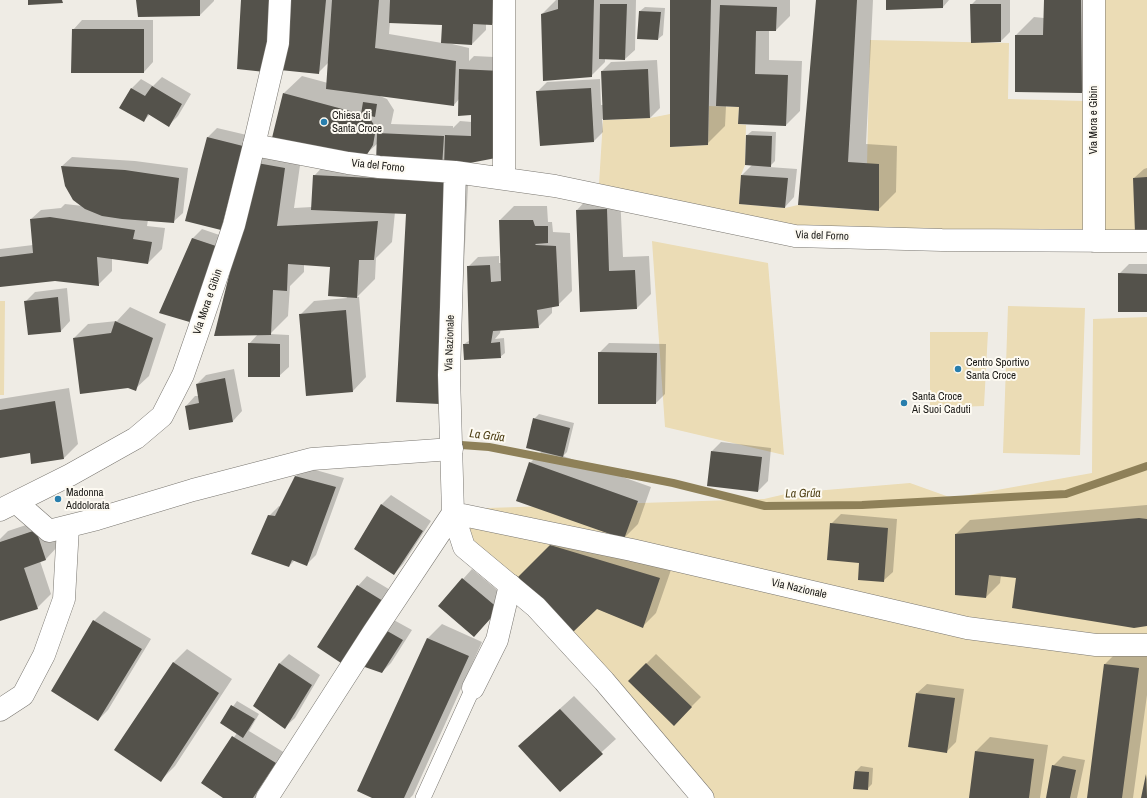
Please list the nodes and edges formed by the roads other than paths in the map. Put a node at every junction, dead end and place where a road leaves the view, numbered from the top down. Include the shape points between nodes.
1 (280, 0) edge
2 (504, 0) edge
3 (1094, 0) edge
4 (254, 145) junction
5 (455, 172) junction
6 (504, 177) junction
7 (1094, 241) junction
8 (1147, 241) edge
9 (452, 449) junction
10 (8, 507) edge
11 (453, 513) junction
12 (68, 527) junction
13 (510, 586) junction
14 (1147, 646) edge
15 (473, 688) joint
16 (0, 710) edge
17 (267, 798) edge
18 (423, 798) edge
19 (703, 798) edge

1 - 4 street, Via Mora e Gibin via 278,44
2 - 6 street
3 - 7 street, Via Mora e Gibin
4 - 5 street, Via del Forno via 348,163
4 - 10 street, Via Mora e Gibin via 234,225 198,332 183,375 162,416 136,438
5 - 6 street, Via del Forno
5 - 9 street, Via Nazionale via 449,375
6 - 7 street, Via del Forno via 795,236
7 - 8 street, Via del Forno
9 - 11 street, Via Nazionale
9 - 12 street via 312,459 193,490
10 - 12 street via 49,531
11 - 13 street, Via Nazionale via 464,547
11 - 14 street, Via Nazionale via 632,550 967,628 1096,645
11 - 17 street
12 - 16 street via 64,599 44,656 23,695
13 - 15 street via 497,640
13 - 19 street, Via Nazionale via 536,607 600,676
15 - 18 lane

